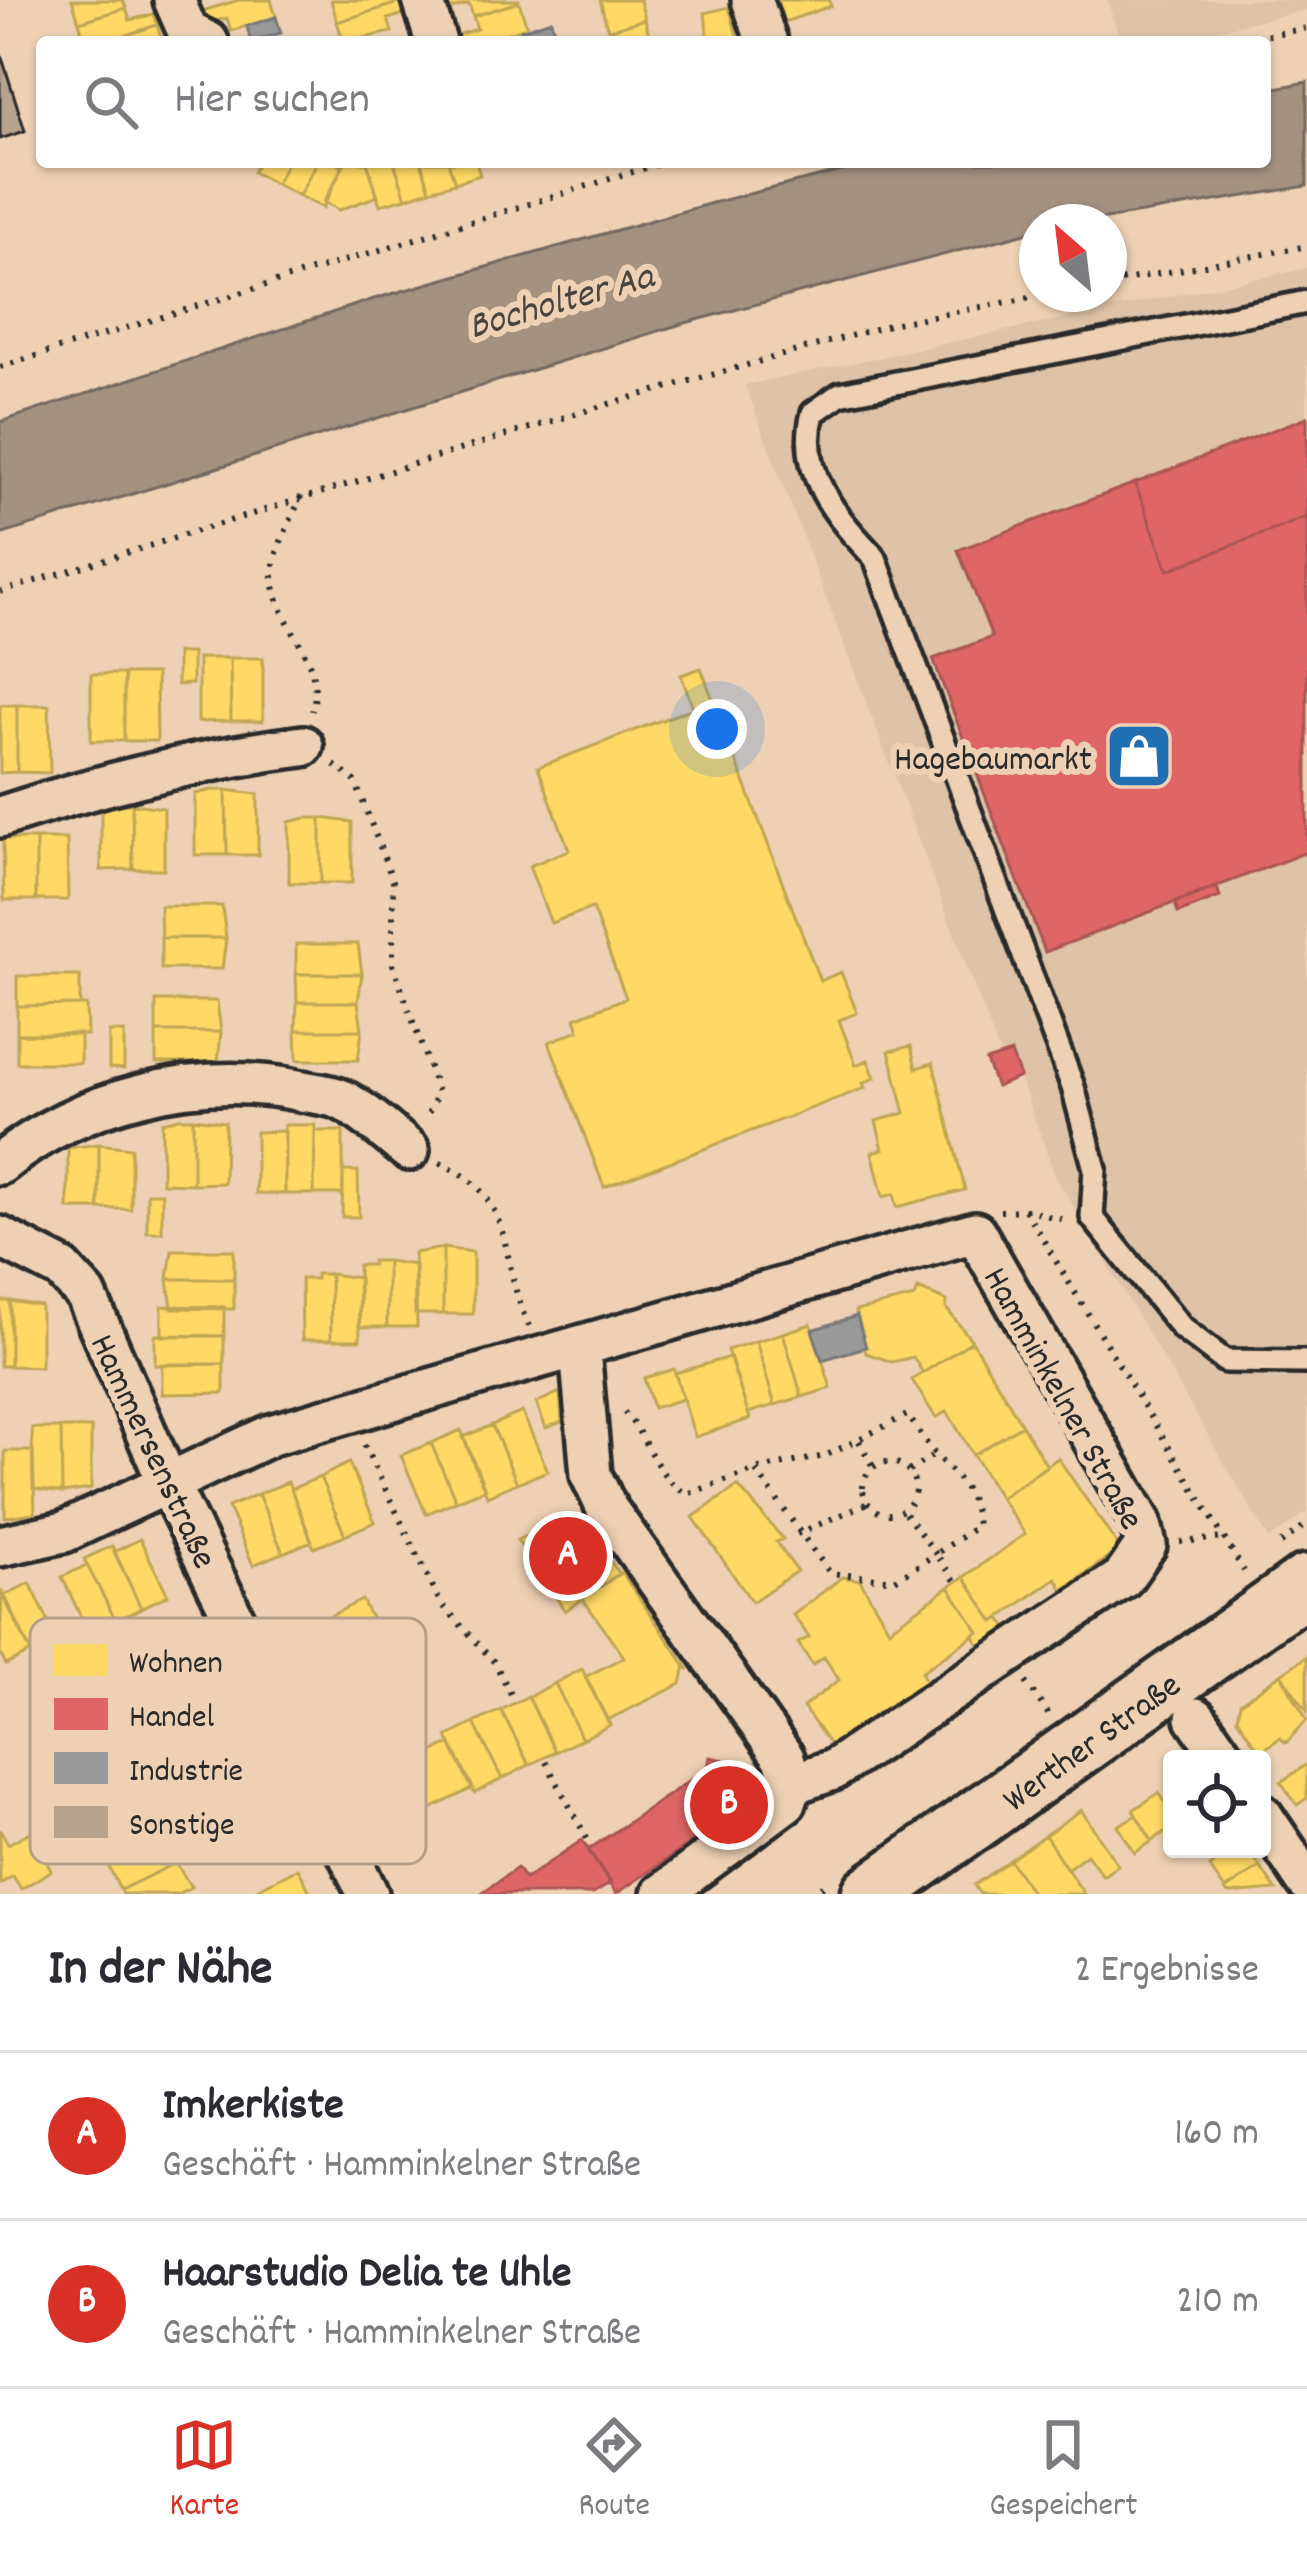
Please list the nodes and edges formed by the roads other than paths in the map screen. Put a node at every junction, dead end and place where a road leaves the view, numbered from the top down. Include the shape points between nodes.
1 (174, 0) edge
2 (423, 0) edge
3 (752, 0) edge
4 (196, 36) edge
5 (434, 36) edge
6 (765, 36) edge
7 (1307, 302) edge
8 (302, 746) road end
9 (0, 817) edge
10 (410, 1150) road end
11 (0, 1164) edge
12 (0, 1237) edge
13 (562, 1353) junction
14 (1307, 1362) edge
15 (167, 1480) junction
16 (0, 1546) edge
17 (1307, 1584) edge
18 (234, 1618) edge
19 (1196, 1718) dead end
20 (1219, 1750) edge
21 (792, 1784) junction
22 (1271, 1828) edge
23 (353, 1864) edge
24 (1307, 1882) edge
25 (368, 1894) edge
26 (662, 1894) edge
27 (871, 1894) edge

1 - 4 street
2 - 5 street
3 - 6 street
7 - 14 lane via 840,394 813,413 806,440 828,508 875,558 1066,1067 1096,1169 1092,1217 1182,1328 1226,1361
8 - 9 street via 113,780
10 - 11 street via 340,1099 265,1084 203,1084 83,1113
12 - 15 street, Hammersenstraße via 62,1269 86,1295
13 - 15 street, Hamminkelner Straße via 271,1435
13 - 21 street via 585,1390 591,1475 608,1509 784,1758
13 - 21 street, Hamminkelner Straße via 975,1232 1140,1521 1146,1545 1124,1578 833,1770
15 - 16 street, Hamminkelner Straße via 64,1532
15 - 18 street, Hammersenstraße
17 - 27 main road, Werther Straße
19 - 20 street
21 - 26 street, Hamminkelner Straße via 786,1802
22 - 24 street
23 - 25 street, Hammersenstraße

